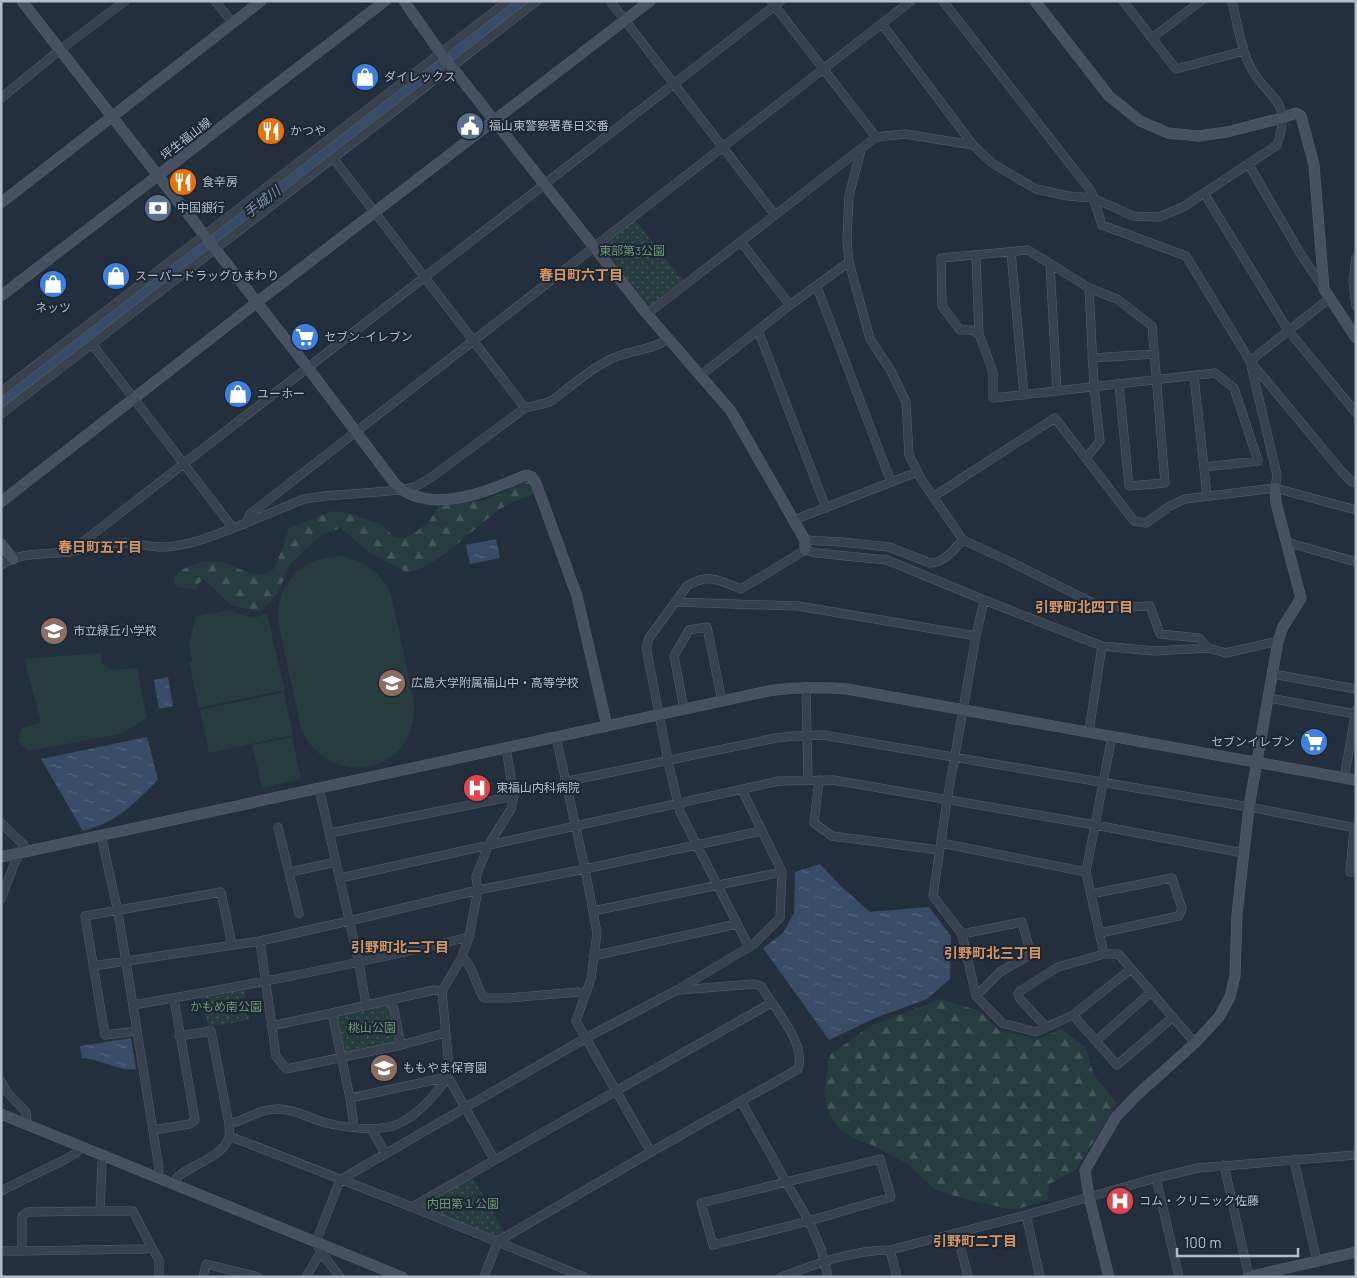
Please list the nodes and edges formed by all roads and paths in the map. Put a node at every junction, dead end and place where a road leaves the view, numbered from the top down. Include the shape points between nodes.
1 (22, 1) edge
2 (125, 1) edge
3 (215, 1) edge
4 (261, 1) edge
5 (385, 1) edge
6 (404, 1) edge
7 (508, 1) edge
8 (537, 1) edge
9 (610, 1) edge
10 (650, 1) edge
11 (911, 1) edge
12 (943, 1) edge
13 (1035, 1) edge
14 (1123, 1) edge
15 (1201, 1) edge
16 (1232, 1) edge
17 (776, 3) edge
18 (625, 20) junction
19 (233, 23) junction
20 (882, 24) junction
21 (1152, 38) junction
22 (60, 50) junction
23 (1244, 51) junction
24 (441, 54) junction
25 (451, 65) junction
26 (823, 69) junction
27 (674, 85) junction
28 (1, 98) edge
29 (111, 116) junction
30 (1282, 118) junction
31 (494, 120) junction
32 (876, 137) junction
33 (973, 145) junction
34 (723, 147) junction
35 (861, 148) junction
36 (333, 158) junction
37 (1249, 165) junction
38 (157, 177) junction
39 (545, 184) junction
40 (1204, 193) junction
41 (1093, 198) junction
42 (1, 203) edge
43 (374, 212) junction
44 (775, 215) junction
45 (210, 242) junction
46 (741, 242) junction
47 (594, 247) junction
48 (1011, 252) junction
49 (976, 256) junction
50 (1356, 258) edge
51 (849, 262) junction
52 (1050, 264) junction
53 (425, 276) junction
54 (817, 287) junction
55 (1089, 288) junction
56 (1327, 294) junction
57 (1, 296) edge
58 (256, 303) junction
59 (790, 305) junction
60 (1356, 306) edge
61 (647, 314) junction
62 (758, 330) junction
63 (1288, 330) junction
64 (979, 334) junction
65 (1356, 338) edge
66 (668, 339) junction
67 (474, 340) junction
68 (92, 344) junction
69 (1155, 354) junction
70 (1092, 358) junction
71 (1250, 361) junction
72 (308, 368) junction
73 (701, 375) junction
74 (1194, 376) junction
75 (1157, 380) junction
76 (1119, 385) junction
77 (1094, 387) junction
78 (1057, 391) junction
79 (1, 392) edge
80 (1024, 395) junction
81 (133, 399) junction
82 (525, 408) junction
83 (1356, 413) edge
84 (1, 414) edge
85 (356, 430) junction
86 (1086, 458) junction
87 (183, 462) junction
88 (1204, 467) junction
89 (917, 472) junction
90 (891, 482) junction
91 (1356, 482) edge
92 (1276, 488) junction
93 (402, 490) junction
94 (1207, 496) junction
95 (933, 498) junction
96 (1, 502) edge
97 (826, 508) junction
98 (1356, 510) edge
99 (794, 520) junction
100 (246, 523) junction
101 (233, 528) junction
102 (962, 540) junction
103 (1286, 542) junction
104 (1, 544) edge
105 (805, 545) junction
106 (84, 548) junction
107 (13, 559) junction
108 (1356, 562) edge
109 (1, 565) edge
110 (984, 600) junction
111 (675, 602) junction
112 (976, 636) junction
113 (1278, 641) junction
114 (1102, 646) junction
115 (1208, 648) junction
116 (1273, 674) junction
117 (806, 687) junction
118 (1356, 689) edge
119 (1269, 698) junction
120 (722, 701) junction
121 (684, 709) junction
122 (963, 710) junction
123 (1355, 712) edge
124 (659, 714) junction
125 (607, 726) junction
126 (1089, 732) junction
127 (1354, 732) edge
128 (808, 735) junction
129 (1112, 736) junction
130 (556, 737) junction
131 (506, 748) junction
132 (955, 758) junction
133 (668, 762) junction
134 (1258, 762) junction
135 (808, 779) junction
136 (1344, 779) junction
137 (819, 780) junction
138 (1356, 780) edge
139 (564, 782) junction
140 (1103, 783) junction
141 (319, 788) junction
142 (742, 790) junction
143 (514, 796) junction
144 (947, 800) junction
145 (678, 804) junction
146 (1249, 807) junction
147 (1, 823) edge
148 (1095, 825) junction
149 (278, 827) dead end
150 (575, 827) junction
151 (1355, 828) edge
152 (761, 831) junction
153 (330, 833) junction
154 (102, 835) junction
155 (697, 845) junction
156 (488, 846) junction
157 (940, 847) junction
158 (1243, 853) junction
159 (20, 854) junction
160 (1, 857) edge
161 (336, 862) junction
162 (585, 869) junction
163 (290, 872) junction
164 (782, 872) junction
165 (1086, 872) junction
166 (1356, 872) edge
167 (340, 878) junction
168 (716, 885) junction
169 (478, 890) junction
170 (1091, 894) junction
171 (1, 898) edge
172 (593, 911) junction
173 (118, 912) junction
174 (299, 914) dead end
175 (349, 921) junction
176 (736, 924) junction
177 (1100, 933) junction
178 (962, 934) junction
179 (469, 937) junction
180 (260, 940) junction
181 (232, 945) junction
182 (749, 947) junction
183 (1104, 954) junction
184 (594, 956) junction
185 (462, 957) junction
186 (126, 962) junction
187 (359, 964) junction
188 (93, 966) junction
189 (1131, 969) junction
190 (266, 982) junction
191 (677, 990) junction
192 (442, 991) junction
193 (1151, 992) junction
194 (585, 994) junction
195 (976, 996) junction
196 (174, 998) junction
197 (392, 1000) junction
198 (771, 1003) junction
199 (133, 1005) junction
200 (366, 1005) junction
201 (332, 1013) junction
202 (1073, 1015) junction
203 (1173, 1017) junction
204 (271, 1026) junction
205 (1046, 1027) junction
206 (137, 1031) junction
207 (445, 1033) junction
208 (179, 1036) junction
209 (586, 1038) junction
210 (1096, 1041) junction
211 (1195, 1043) junction
212 (401, 1045) junction
213 (341, 1058) junction
214 (448, 1077) junction
215 (1, 1081) edge
216 (615, 1091) junction
217 (350, 1098) junction
218 (741, 1101) junction
219 (466, 1108) junction
220 (1, 1114) edge
221 (27, 1124) junction
222 (229, 1124) junction
223 (354, 1127) junction
224 (371, 1129) junction
225 (153, 1130) junction
226 (229, 1136) junction
227 (81, 1147) junction
228 (651, 1152) junction
229 (386, 1154) junction
230 (1356, 1155) edge
231 (105, 1156) junction
232 (494, 1159) junction
233 (1294, 1160) junction
234 (1224, 1165) junction
235 (158, 1176) junction
236 (1156, 1178) junction
237 (340, 1180) junction
238 (786, 1182) junction
239 (173, 1183) junction
240 (1, 1191) edge
241 (1089, 1197) junction
242 (412, 1207) junction
243 (100, 1211) junction
244 (1026, 1215) junction
245 (810, 1221) junction
246 (957, 1233) junction
247 (498, 1241) junction
248 (316, 1242) junction
249 (152, 1248) junction
250 (890, 1250) junction
251 (1, 1251) edge
252 (22, 1251) junction
253 (320, 1252) junction
254 (1356, 1252) edge
255 (1317, 1261) junction
256 (824, 1262) junction
257 (159, 1277) edge
258 (203, 1277) edge
259 (258, 1277) edge
260 (306, 1277) edge
261 (340, 1277) edge
262 (402, 1277) edge
263 (484, 1277) edge
264 (584, 1277) edge
265 (780, 1277) edge
266 (828, 1277) edge
267 (897, 1277) edge
268 (968, 1277) edge
269 (1040, 1277) edge
270 (1109, 1277) edge
271 (1179, 1277) edge
272 (1249, 1277) edge

1 - 22 street
2 - 22 street
3 - 19 street
4 - 19 street
5 - 38 street, 坪生福山線
6 - 24 street
7 - 24 street
8 - 25 street
9 - 18 street
10 - 18 street
11 - 20 street
12 - 41 street via 1070,162
13 - 30 street via 1109,96 1140,121 1168,133 1198,136
14 - 21 street
15 - 21 street
16 - 23 street
17 - 26 street
17 - 27 street
18 - 27 street
18 - 31 street
19 - 29 street
20 - 26 street
20 - 33 street
21 - 23 street via 1176,69
22 - 28 street
22 - 29 street
23 - 30 street via 1256,76 1276,98
24 - 25 street
24 - 45 street
25 - 31 street
25 - 36 street
26 - 32 street
26 - 34 street
27 - 34 street
27 - 39 street
29 - 38 street
29 - 42 street
30 - 37 street via 1277,145
30 - 56 street via 1296,112 1301,116 1314,165
31 - 39 street
31 - 43 street
32 - 33 street via 905,134
32 - 35 street
33 - 41 street via 992,163 1036,189
34 - 44 street
34 - 47 street
35 - 44 street
35 - 51 street via 849,196
36 - 43 street
36 - 45 street
37 - 40 street
37 - 56 street
38 - 45 street
38 - 57 street, 坪生福山線
39 - 47 street
39 - 53 street
40 - 41 street via 1160,217 1133,216
40 - 63 street
41 - 71 street via 1102,225 1186,256
43 - 53 street
43 - 58 street
44 - 46 street
45 - 58 street
45 - 68 street
45 - 79 street
46 - 59 street
46 - 61 street
47 - 61 street
47 - 67 street
48 - 49 street
48 - 52 street via 1028,250
48 - 80 street
49 - 64 street
49 - 64 street via 941,258 942,306 960,330
50 - 60 street via 1353,281
51 - 54 street
51 - 89 street via 870,339 906,402 909,455
52 - 55 street
52 - 78 street
53 - 67 street
53 - 72 street
54 - 59 street
54 - 90 street
55 - 69 street via 1117,299 1152,326
55 - 70 street
56 - 63 street
56 - 65 street
58 - 72 street
58 - 81 street
59 - 62 street
61 - 66 street
62 - 73 street
62 - 97 street
63 - 71 street
63 - 83 street
64 - 80 street via 993,372 993,398
66 - 73 street
66 - 82 street via 609,360 553,400
67 - 82 street
67 - 85 street
68 - 81 street
68 - 84 street
69 - 70 street
69 - 75 street
70 - 77 street
71 - 91 street via 1342,472
71 - 92 street via 1277,475
72 - 85 street
72 - 87 street
73 - 99 street via 731,410
74 - 75 street
74 - 88 street
74 - 88 street via 1215,373 1234,388 1258,461
75 - 76 street
75 - 76 street via 1165,482 1129,486
76 - 77 street
77 - 78 street
77 - 86 street via 1100,441
78 - 80 street
81 - 87 street
81 - 96 street
82 - 93 street via 433,476
85 - 93 street
85 - 100 street via 250,514
86 - 94 street via 1134,521 1146,523 1185,498
86 - 95 street via 1055,418
87 - 101 street
87 - 106 street via 84,541
88 - 94 street
89 - 90 street
89 - 95 street
90 - 97 street
92 - 94 street
92 - 98 street
92 - 103 street via 1276,503
93 - 100 street via 304,499
93 - 125 street via 411,495 448,500 486,491 526,475 532,477 578,596
95 - 102 street
97 - 99 street
99 - 105 street
100 - 101 street
101 - 106 street via 193,543 168,547 152,548 126,543
102 - 105 street via 935,563 889,547 841,542
102 - 115 street via 1094,604 1150,606 1160,634 1199,638
103 - 108 street
103 - 113 street via 1301,598
104 - 107 street
105 - 110 street via 816,553 887,560
105 - 111 street via 741,588 701,578 687,586
106 - 107 street
107 - 109 street
110 - 112 street
110 - 114 street
111 - 112 street via 798,606
111 - 124 street via 646,644
112 - 122 street
113 - 115 street via 1226,653
113 - 116 street
114 - 115 street via 1154,651
114 - 126 street
116 - 118 street
116 - 119 street
117 - 120 street
117 - 122 street via 847,689
117 - 128 street
119 - 123 street
119 - 134 street
120 - 121 street
120 - 121 street via 707,626 689,630 674,656
121 - 124 street
122 - 126 street
122 - 132 street
123 - 127 street
124 - 125 street
124 - 133 street
125 - 130 street
126 - 129 street
127 - 136 street
128 - 132 street via 841,737
128 - 133 street via 776,738
128 - 135 street
129 - 134 street
129 - 140 street
130 - 131 street
130 - 139 street
131 - 141 street
131 - 143 street
132 - 140 street
132 - 144 street
133 - 139 street
133 - 145 street
134 - 136 street
134 - 146 street
135 - 137 street
135 - 142 street via 780,781
136 - 138 street
137 - 144 street
137 - 157 street via 814,823 832,836
139 - 150 street
140 - 146 street
140 - 148 street
141 - 153 street
141 - 154 street
142 - 145 street
142 - 152 street
143 - 153 street
143 - 156 street via 511,809
144 - 148 street
144 - 157 street
145 - 150 street
145 - 155 street
146 - 151 street
146 - 158 street
147 - 159 street via 23,843
148 - 158 street
148 - 165 street
149 - 163 street
150 - 156 street
150 - 162 street
151 - 166 street via 1350,872
152 - 155 street
152 - 164 street
153 - 161 street
154 - 159 street
154 - 173 street
155 - 162 street
155 - 168 street
156 - 167 street
156 - 169 street via 476,877
157 - 165 street
157 - 178 street via 933,896
158 - 211 street via 1230,997 1219,1017
159 - 160 street
159 - 171 street
161 - 163 street
161 - 167 street
162 - 169 street
162 - 172 street
163 - 174 street
164 - 168 street
164 - 182 street via 780,918
165 - 170 street
167 - 175 street
168 - 172 street
168 - 176 street
169 - 175 street
169 - 179 street
170 - 177 street
170 - 177 street via 1172,878 1182,908 1179,916
172 - 184 street via 597,933
173 - 181 street via 221,892
173 - 186 street
173 - 188 street via 84,916
175 - 180 street
175 - 187 street
176 - 182 street
176 - 184 street
177 - 183 street
178 - 195 street
178 - 195 street via 1022,922 1031,954 1000,972
179 - 185 street
179 - 187 street
180 - 181 street
180 - 190 street
181 - 186 street
182 - 191 street
183 - 189 street via 1118,954
183 - 205 street via 1058,967 1020,991 1020,998
184 - 194 street
185 - 192 street
185 - 194 street via 467,961 484,998
186 - 188 street
186 - 199 street
187 - 190 street
187 - 200 street
188 - 206 street via 104,1035
189 - 193 street
189 - 202 street
190 - 196 street
190 - 204 street
191 - 198 street via 754,984 760,986
191 - 209 street
192 - 197 street
192 - 207 street
193 - 203 street
193 - 210 street
194 - 209 street via 576,1021
195 - 205 street via 1002,1023 1036,1032
196 - 199 street
196 - 208 street
197 - 200 street
197 - 212 street
198 - 216 street
198 - 218 street via 793,1035 800,1054 798,1069
199 - 206 street
200 - 201 street
201 - 204 street
201 - 213 street
202 - 205 street
202 - 210 street
203 - 210 street via 1117,1064
203 - 211 street
204 - 213 street via 276,1056 286,1070
206 - 225 street
207 - 212 street
207 - 214 street
208 - 222 street via 211,1031
208 - 225 street via 195,1120 190,1124
209 - 216 street
209 - 219 street
211 - 241 street via 1116,1117 1085,1170
212 - 213 street
213 - 217 street
214 - 217 street
214 - 219 street
214 - 224 street via 431,1099 405,1120
215 - 221 street via 26,1112
216 - 228 street
216 - 232 street
217 - 223 street
218 - 228 street
218 - 238 street
219 - 229 street
219 - 232 street
220 - 221 street
221 - 227 street
222 - 223 street via 275,1109
222 - 226 street
223 - 224 street
224 - 229 street
225 - 235 street
226 - 237 street
226 - 239 street via 222,1148 206,1162 177,1177
227 - 231 street
227 - 240 street via 68,1158
228 - 247 street
229 - 237 street
230 - 233 street
231 - 235 street
231 - 243 street
232 - 242 street
233 - 234 street
233 - 255 street
234 - 236 street
234 - 272 street
235 - 239 street
236 - 241 street
236 - 271 street
237 - 242 street
237 - 248 street
238 - 245 street
238 - 245 street via 880,1159 891,1197
238 - 245 street via 701,1203 713,1245
239 - 248 street
241 - 244 street
241 - 270 street
242 - 247 street
243 - 249 street via 133,1211
243 - 252 street via 28,1212 22,1216
244 - 246 street
244 - 269 street
245 - 256 street
246 - 250 street
246 - 268 street
247 - 263 street
247 - 264 street
248 - 253 street
248 - 262 street
249 - 252 street
249 - 257 street via 159,1260
250 - 256 street via 876,1250
250 - 267 street
251 - 252 street
253 - 260 street
253 - 261 street
254 - 255 street
255 - 272 street
256 - 265 street
256 - 266 street
258 - 259 street via 206,1264

